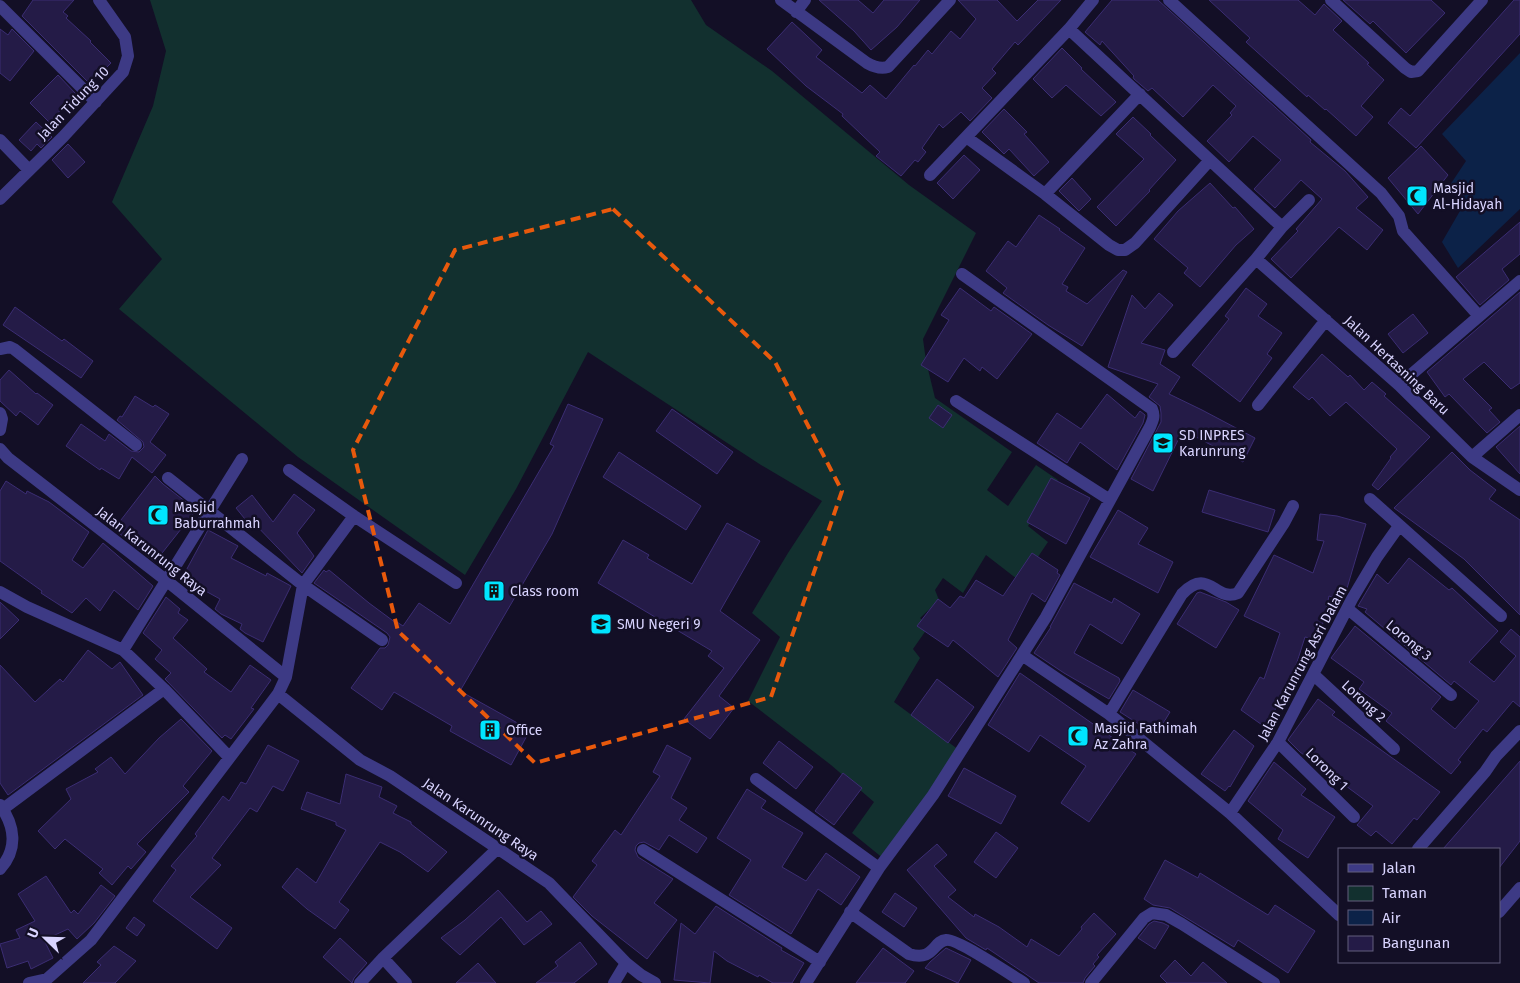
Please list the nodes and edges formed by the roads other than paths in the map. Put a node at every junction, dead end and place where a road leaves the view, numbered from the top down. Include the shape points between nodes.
1 (99, 0) edge
2 (781, 0) edge
3 (806, 0) edge
4 (950, 0) edge
5 (1093, 0) edge
6 (1169, 0) edge
7 (1331, 0) edge
8 (1476, 2) edge
9 (0, 6) edge
10 (796, 12) junction
11 (1069, 29) junction
12 (1140, 94) junction
13 (96, 102) junction
14 (966, 137) junction
15 (0, 140) edge
16 (1210, 160) junction
17 (29, 170) junction
18 (930, 175) dead end
19 (1045, 194) junction
20 (0, 199) edge
21 (1309, 200) dead end
22 (1282, 227) junction
23 (1256, 259) junction
24 (962, 274) dead end
25 (1520, 281) edge
26 (1480, 316) junction
27 (1326, 320) junction
28 (0, 349) edge
29 (1173, 352) dead end
30 (1399, 385) junction
31 (956, 401) dead end
32 (1258, 405) dead end
33 (0, 414) edge
34 (1520, 415) edge
35 (0, 430) edge
36 (136, 445) dead end
37 (0, 449) edge
38 (1472, 457) junction
39 (242, 459) dead end
40 (289, 470) dead end
41 (168, 478) dead end
42 (1520, 490) edge
43 (1370, 499) dead end
44 (1110, 500) junction
45 (1293, 506) dead end
46 (210, 512) junction
47 (354, 516) junction
48 (1399, 526) junction
49 (167, 581) junction
50 (456, 583) dead end
51 (303, 586) junction
52 (0, 592) edge
53 (1348, 609) junction
54 (1501, 616) dead end
55 (382, 640) dead end
56 (123, 650) junction
57 (1022, 655) junction
58 (1314, 675) junction
59 (286, 676) junction
60 (164, 689) junction
61 (278, 694) junction
62 (1451, 695) dead end
63 (1109, 714) junction
64 (1520, 731) edge
65 (1278, 742) junction
66 (1394, 749) dead end
67 (229, 757) junction
68 (756, 779) dead end
69 (1, 807) edge
70 (1230, 813) junction
71 (1354, 817) dead end
72 (1419, 848) edge
73 (497, 849) junction
74 (643, 850) dead end
75 (879, 868) junction
76 (0, 869) edge
77 (1520, 888) edge
78 (1500, 911) edge
79 (850, 912) junction
80 (1338, 914) edge
81 (383, 958) junction
82 (820, 962) junction
83 (626, 963) junction
84 (48, 981) edge
85 (29, 983) edge
86 (360, 983) edge
87 (406, 983) edge
88 (614, 983) edge
89 (655, 983) edge
90 (806, 983) edge
91 (1024, 983) edge
92 (1091, 983) edge
93 (1274, 983) edge

1 - 13 street, Jalan Tidung 10 via 125,37 128,56 123,72
2 - 10 street
3 - 10 street
4 - 10 street via 888,67 882,68 867,63
5 - 11 street
6 - 26 street via 1381,193 1399,216 1407,236
7 - 8 street via 1411,72 1418,70
9 - 13 street
11 - 12 street
11 - 14 street
12 - 16 street
12 - 19 street
13 - 17 street, Jalan Tidung 10
14 - 18 street
14 - 19 street
15 - 17 street
16 - 19 street via 1125,250 1109,245
16 - 22 street
17 - 20 street, Jalan Tidung 10
21 - 22 street
22 - 23 street
23 - 27 street, Jalan Hertasning Baru
23 - 29 street
24 - 44 street via 1152,409 1154,414 1150,427
25 - 26 street
26 - 30 street
27 - 30 street, Jalan Hertasning Baru
27 - 32 street
28 - 36 street via 14,349
30 - 38 street, Jalan Hertasning Baru
31 - 44 street
33 - 35 street
34 - 38 street
37 - 49 street, Jalan Karunrung Raya
38 - 42 street, Jalan Hertasning Baru
39 - 46 street
40 - 47 street
41 - 46 street
43 - 48 street
44 - 57 street
45 - 63 street via 1238,593 1225,594 1196,582 1182,594
46 - 49 street
46 - 51 street
47 - 50 street
47 - 51 street
48 - 53 street, Jalan Karunrung Asri Dalam via 1377,557
48 - 54 street
49 - 56 street
49 - 59 street, Jalan Karunrung Raya
51 - 55 street
51 - 59 street
52 - 56 street
53 - 58 street, Jalan Karunrung Asri Dalam
53 - 62 street, Lorong 3
56 - 60 street
57 - 63 street
57 - 75 street via 933,795
58 - 65 street, Jalan Karunrung Asri Dalam
58 - 66 street, Lorong 2
59 - 61 street
60 - 67 street
60 - 69 street
61 - 67 street
61 - 73 street, Jalan Karunrung Raya via 360,760 390,776
63 - 70 street
64 - 72 street
65 - 70 street, Jalan Karunrung Asri Dalam
65 - 71 street, Lorong 1
67 - 84 street via 91,940
68 - 75 street
69 - 76 street via 14,841 11,853
70 - 80 street
73 - 81 street
73 - 83 street, Jalan Karunrung Raya via 549,883
74 - 82 street
75 - 79 street
77 - 78 street
79 - 82 street
79 - 91 street via 909,954 920,956 930,953 943,941 950,940
81 - 86 street
81 - 87 street
82 - 90 street
83 - 88 street
83 - 89 street, Jalan Karunrung Raya
84 - 85 street
92 - 93 street via 1144,918 1152,913 1166,915 1182,924

